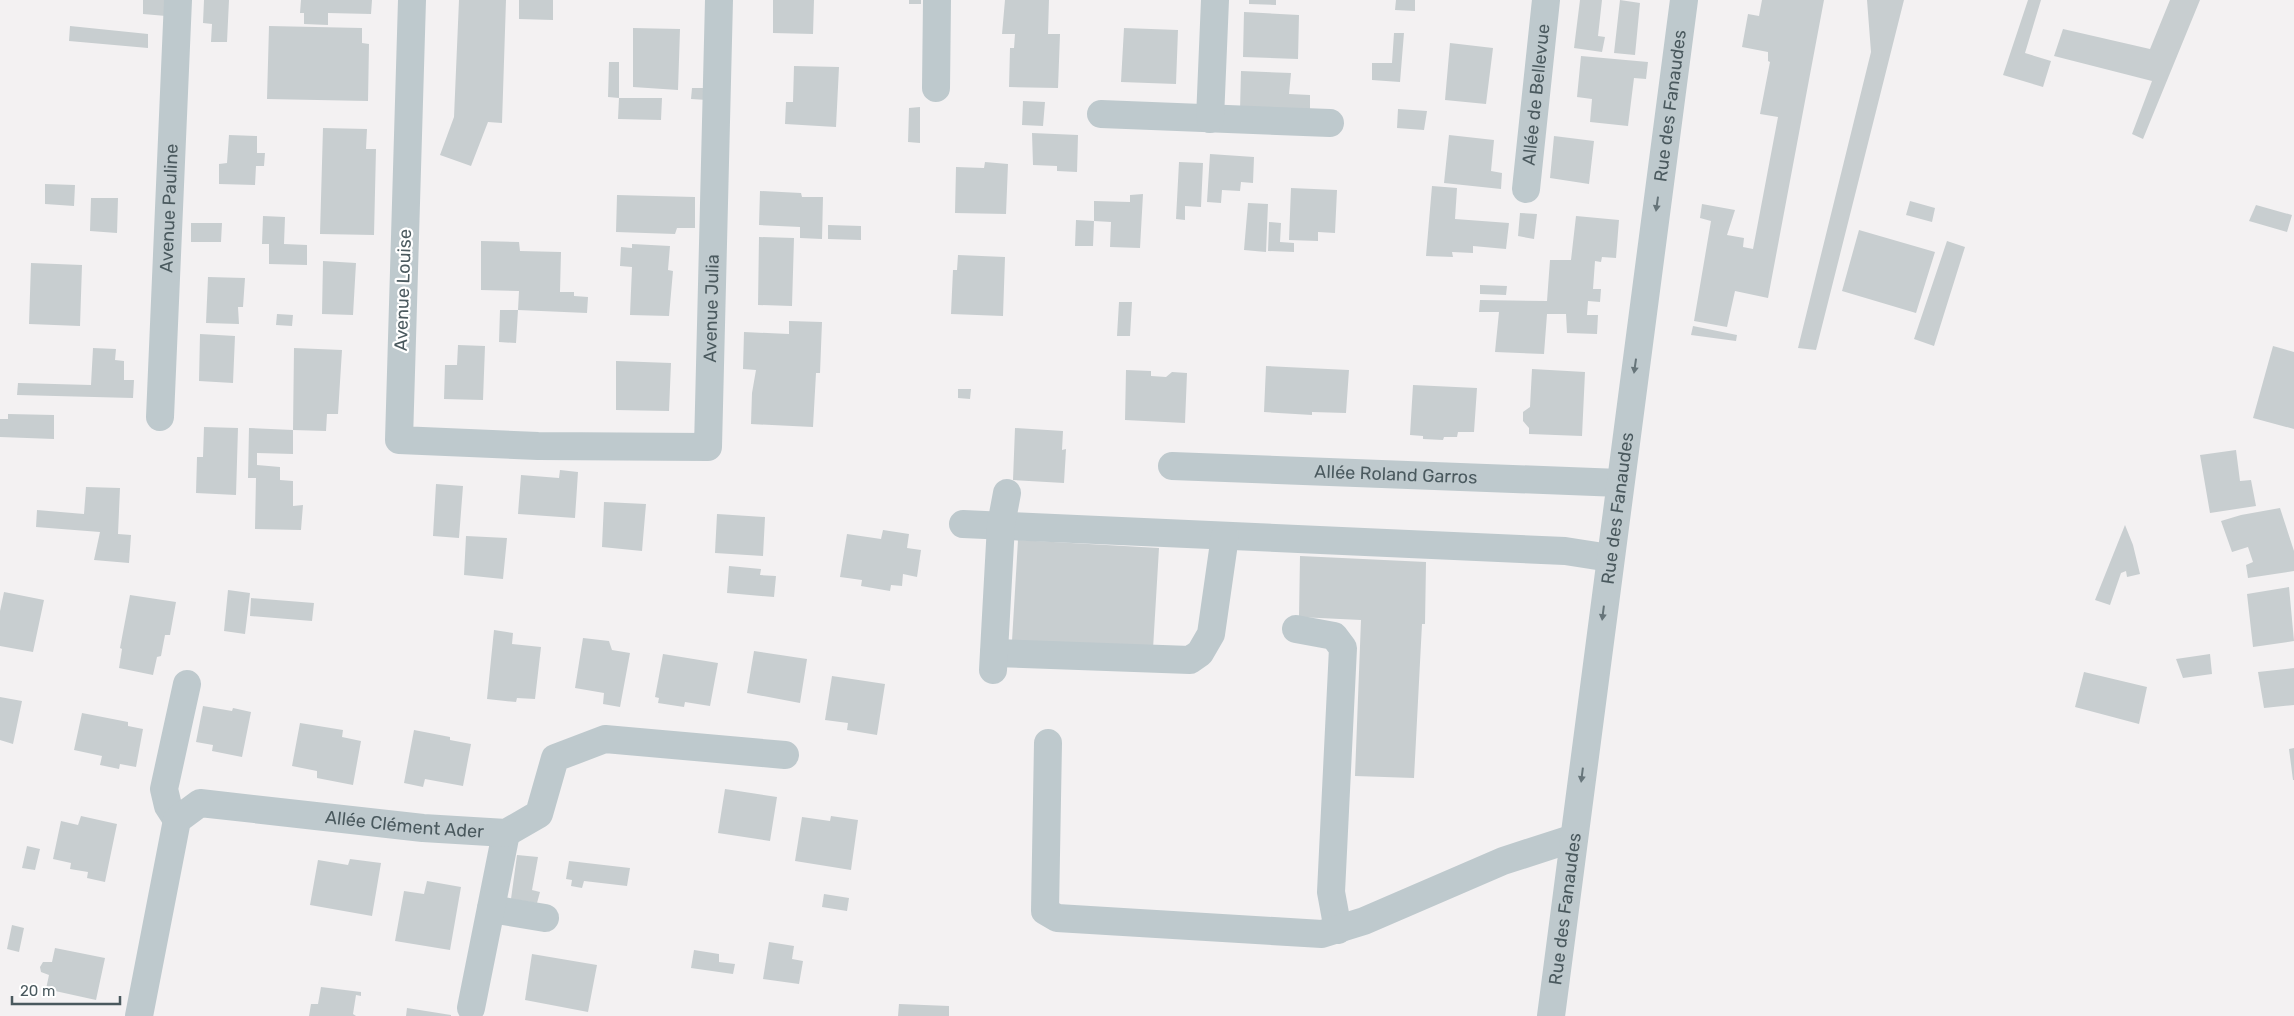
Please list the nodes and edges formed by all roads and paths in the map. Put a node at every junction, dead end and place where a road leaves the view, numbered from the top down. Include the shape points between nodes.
1 (178, 0) edge
2 (412, 0) edge
3 (718, 0) edge
4 (937, 0) edge
5 (1215, 0) edge
6 (1546, 0) edge
7 (1684, 0) edge
8 (936, 88) dead end
9 (1101, 114) dead end
10 (1210, 119) junction
11 (1330, 123) dead end
12 (1526, 189) dead end
13 (160, 416) dead end
14 (538, 446) joint
15 (1172, 466) dead end
16 (1620, 483) junction
17 (1006, 493) dead end
18 (963, 524) dead end
19 (1001, 526) junction
20 (1225, 536) junction
21 (1610, 558) junction
22 (1296, 629) dead end
23 (187, 684) dead end
24 (1048, 743) dead end
25 (785, 755) dead end
26 (177, 820) junction
27 (506, 833) junction
28 (1574, 838) junction
29 (491, 909) junction
30 (546, 918) dead end
31 (1338, 930) junction
32 (471, 1008) dead end
33 (139, 1016) edge
34 (1551, 1016) edge

1 - 13 street, Avenue Pauline
2 - 14 street, Avenue Louise via 399,440
3 - 14 street, Avenue Julia via 708,447
4 - 8 street
5 - 10 street
6 - 12 street, Allée de Bellevue
7 -> 16 street, Rue des Fanaudes
9 - 10 street
10 - 11 street
15 - 16 street, Allée Roland Garros
16 - 21 street, Rue des Fanaudes
17 - 19 street
18 - 19 street
19 - 20 street
19 - 20 street via 994,662 1190,660 1200,653 1211,634
20 - 21 street via 1564,551
21 -> 28 street, Rue des Fanaudes
22 - 31 street via 1334,636 1343,648 1332,892
23 - 26 street via 164,789 168,806
24 - 31 street via 1045,911 1057,918 1322,934
25 - 27 street, Allée Clément Ader via 605,739 555,758 540,814
26 - 27 street, Allée Clément Ader via 200,803 423,828
26 - 33 street
27 - 29 street
28 - 31 street via 1503,861
28 - 34 street, Rue des Fanaudes
29 - 30 street
29 - 32 street

